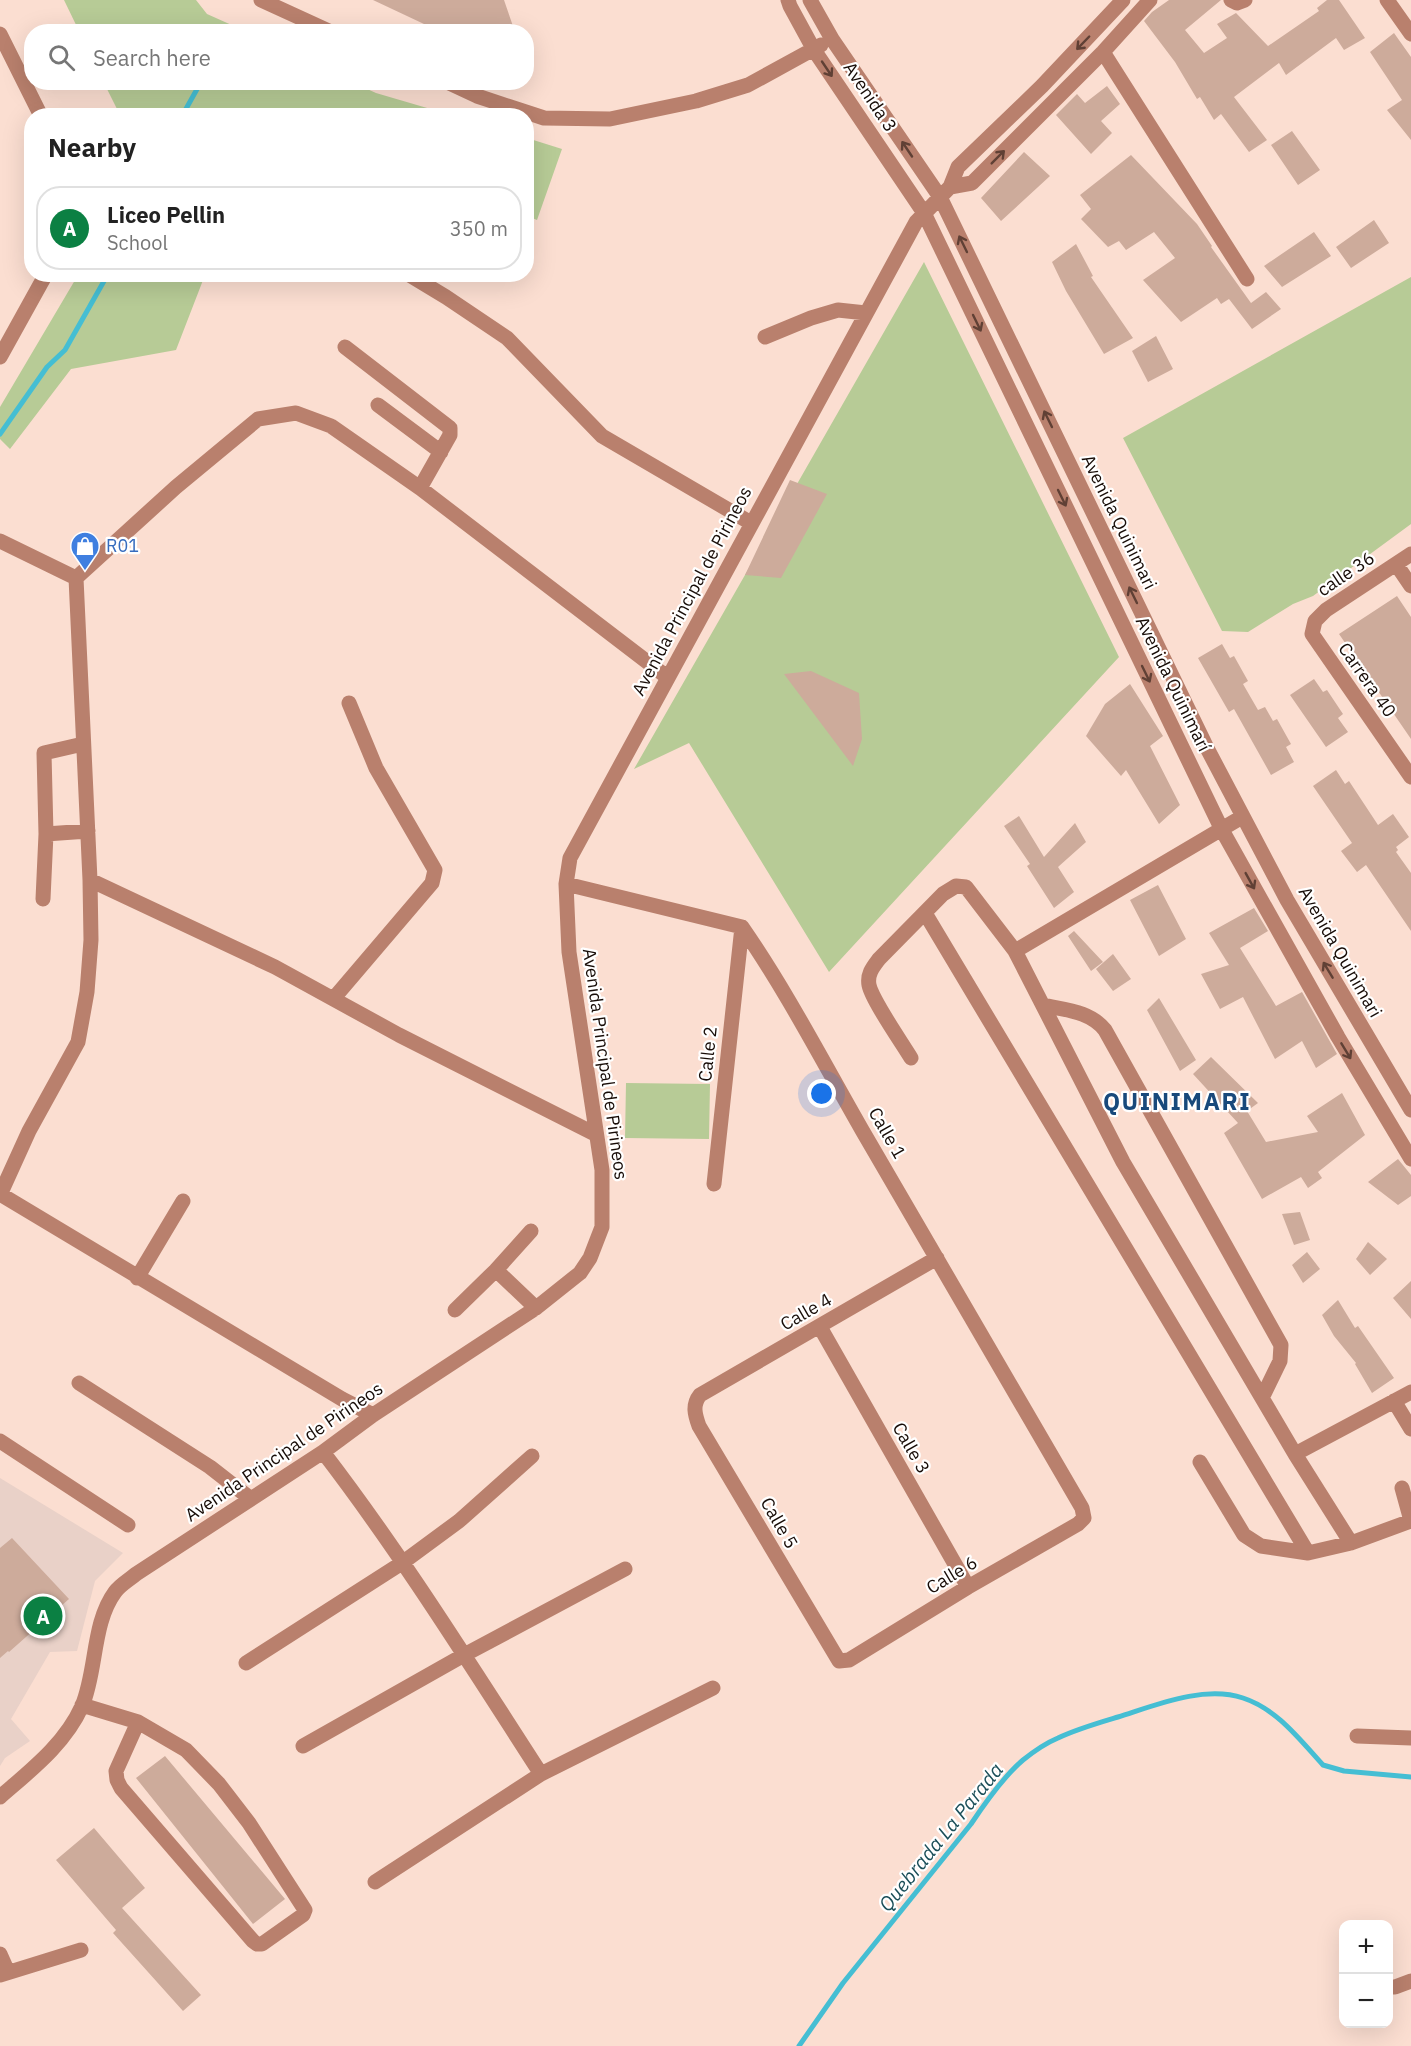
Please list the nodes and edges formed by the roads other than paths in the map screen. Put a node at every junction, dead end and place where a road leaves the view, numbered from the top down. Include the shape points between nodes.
1 (261, 0) edge
2 (788, 0) edge
3 (810, 0) edge
4 (1123, 0) edge
5 (1150, 0) edge
6 (1231, 0) edge
7 (1245, 0) edge
8 (1387, 0) edge
9 (314, 24) edge
10 (0, 34) edge
11 (1411, 34) edge
12 (832, 39) junction
13 (814, 50) junction
14 (1103, 52) junction
15 (24, 82) edge
16 (28, 90) edge
17 (464, 90) edge
18 (37, 108) edge
19 (514, 108) edge
20 (534, 115) edge
21 (945, 192) junction
22 (924, 213) junction
23 (1247, 279) dead end
24 (42, 282) edge
25 (421, 282) edge
26 (866, 313) junction
27 (765, 337) dead end
28 (345, 347) dead end
29 (0, 357) edge
30 (378, 405) dead end
31 (441, 452) junction
32 (420, 488) junction
33 (751, 523) junction
34 (0, 542) edge
35 (1411, 554) edge
36 (1396, 564) junction
37 (76, 578) junction
38 (1411, 586) edge
39 (1312, 634) joint
40 (667, 677) junction
41 (349, 703) dead end
42 (83, 744) junction
43 (1411, 777) edge
44 (1242, 816) junction
45 (1222, 830) junction
46 (87, 831) junction
47 (46, 834) junction
48 (90, 880) junction
49 (566, 884) junction
50 (44, 899) dead end
51 (925, 913) junction
52 (741, 927) junction
53 (1015, 951) junction
54 (334, 998) junction
55 (1043, 1005) junction
56 (911, 1058) dead end
57 (1411, 1110) edge
58 (596, 1134) junction
59 (1411, 1159) edge
60 (714, 1184) dead end
61 (0, 1194) edge
62 (183, 1201) dead end
63 (531, 1231) dead end
64 (937, 1258) junction
65 (496, 1270) junction
66 (137, 1278) junction
67 (536, 1308) junction
68 (455, 1310) dead end
69 (820, 1327) junction
70 (79, 1383) dead end
71 (1411, 1392) edge
72 (1262, 1398) junction
73 (696, 1400) joint
74 (1394, 1401) junction
75 (373, 1415) junction
76 (1411, 1429) edge
77 (0, 1441) edge
78 (323, 1452) junction
79 (1295, 1454) junction
80 (532, 1456) dead end
81 (1200, 1462) dead end
82 (1402, 1488) dead end
83 (251, 1500) junction
84 (1084, 1518) joint
85 (128, 1525) dead end
86 (1351, 1543) junction
87 (1308, 1553) junction
88 (402, 1563) junction
89 (625, 1569) dead end
90 (968, 1587) junction
91 (464, 1655) junction
92 (838, 1662) joint
93 (246, 1663) dead end
94 (712, 1688) dead end
95 (82, 1705) junction
96 (138, 1722) junction
97 (1357, 1736) dead end
98 (1411, 1738) edge
99 (303, 1746) dead end
100 (541, 1774) junction
101 (0, 1797) edge
102 (375, 1882) dead end
103 (81, 1950) dead end
104 (0, 1954) edge
105 (4, 1973) edge
106 (1411, 1981) edge
107 (1393, 1987) edge

1 - 9 street
2 - 13 street, Avenida 3
3 - 12 street, Avenida 3
4 -> 21 street, Avenida Principal de Pirineos via 958,167
5 - 14 street, Avenida Principal de Pirineos
6 - 7 street
8 - 11 street
10 - 15 street
12 - 13 street
21 -> 12 street, Avenida 3
13 - 20 street via 748,85 696,101 610,119
13 -> 22 street, Avenida 3
21 -> 14 street, Avenida Principal de Pirineos via 972,183
14 - 23 street
16 - 18 street
17 - 19 street
21 - 22 street, Avenida Principal de Pirineos
44 -> 21 street, Avenida Quinimari via 1197,729
22 - 26 street, Avenida Principal de Pirineos
22 -> 45 street, Avenida Quinimarí
24 - 29 street
25 - 33 street via 507,338 602,436
26 - 27 street via 838,310
26 - 33 street, Avenida Principal de Pirineos
28 - 31 street via 450,428
30 - 31 street
31 - 32 street
32 - 37 street via 331,426 296,413 258,419
32 - 40 street
33 - 40 street, Avenida Principal de Pirineos
34 - 37 street
35 - 36 street, calle 36
36 - 38 street
36 - 39 street, calle 36 via 1326,610 1315,621
37 - 42 street
39 - 43 street, Carrera 40
40 - 49 street, Avenida Principal de Pirineos via 570,858
41 - 54 street via 376,768 435,870 432,883
42 - 46 street
42 - 47 street via 44,753
44 - 45 street
57 -> 44 street, Avenida Quinimari
45 - 53 street
45 -> 59 street, Avenida Quinimarí
46 - 47 street
46 - 48 street
47 - 50 street
48 - 54 street
48 - 61 street via 91,940 78,1042
49 - 52 street
49 - 58 street, Avenida Principal de Pirineos via 569,952
51 - 53 street via 943,894 956,886 966,887
51 - 56 street via 870,971 869,985 875,998
51 - 87 street
52 - 60 street, Calle 2
52 - 64 street, Calle 1 via 789,1000
53 - 55 street
54 - 58 street
55 - 72 street via 1123,1162
55 - 72 street via 1086,1015 1105,1030 1231,1255 1281,1345 1280,1361
58 - 67 street, Avenida Principal de Pirineos via 602,1170 602,1227 580,1273
61 - 66 street
62 - 66 street
63 - 65 street
64 - 69 street, Calle 4
64 - 84 street, Calle 1 via 1082,1508
65 - 67 street
65 - 68 street
66 - 75 street
67 - 75 street, Avenida Principal de Pirineos
69 - 73 street, Calle 4
69 - 90 street, Calle 3
70 - 83 street via 210,1467
71 - 74 street
72 - 79 street
73 - 92 street, Calle 5 via 699,1426
74 - 76 street
74 - 79 street
75 - 78 street, Avenida Principal de Pirineos
77 - 85 street
78 - 83 street, Avenida Principal de Pirineos
78 - 88 street
79 - 86 street
80 - 88 street via 459,1521
81 - 87 street via 1249,1540 1261,1546
82 - 86 street via 1408,1522
83 - 95 street, Avenida Principal de Pirineos via 115,1591 104,1614
84 - 90 street, Calle 6
86 - 87 street
88 - 91 street
88 - 93 street
89 - 91 street
90 - 92 street, Calle 6 via 849,1660
91 - 99 street
91 - 100 street
94 - 100 street
95 - 96 street
95 - 101 street, Avenida Principal de Pirineos via 64,1737
96 - 96 street via 186,1750 219,1784 303,1906 303,1915 262,1944 254,1941 121,1788 116,1771
97 - 98 street
100 - 102 street
103 - 105 street
104 - 105 street
106 - 107 street

